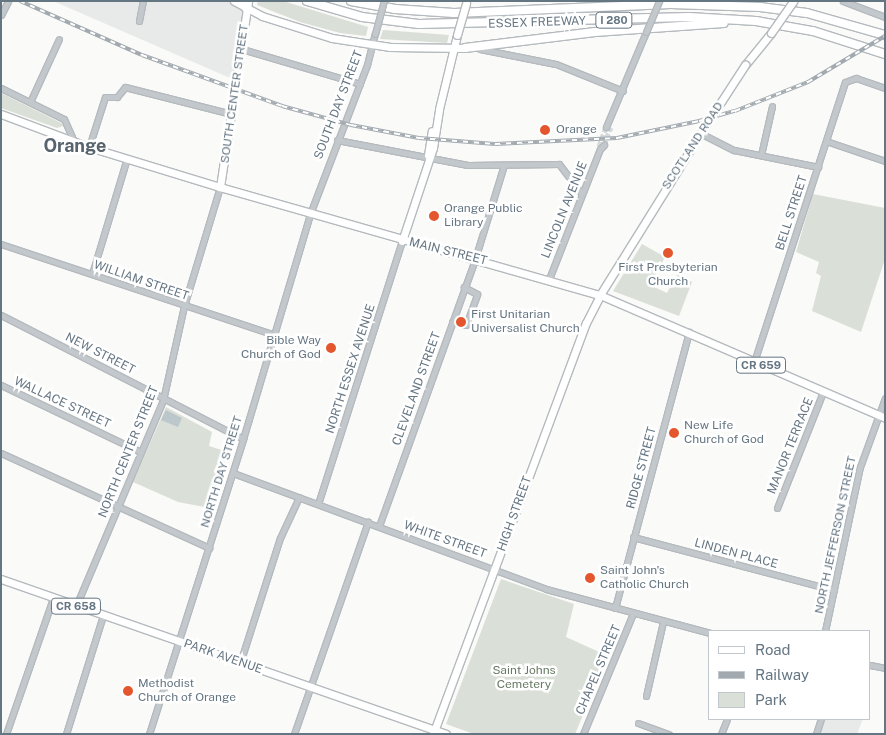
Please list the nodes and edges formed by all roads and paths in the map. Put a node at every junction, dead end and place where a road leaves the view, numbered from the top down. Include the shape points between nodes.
1 (8, 1) edge
2 (143, 1) edge
3 (234, 1) edge
4 (240, 1) edge
5 (307, 1) edge
6 (351, 1) edge
7 (384, 1) edge
8 (659, 1) edge
9 (754, 1) edge
10 (793, 1) edge
11 (844, 1) edge
12 (466, 2) edge
13 (247, 5) edge
14 (807, 13) junction
15 (1, 15) edge
16 (885, 15) edge
17 (139, 21) dead end
18 (756, 21) junction
19 (885, 35) edge
20 (59, 39) dead end
21 (373, 44) junction
22 (465, 48) junction
23 (242, 49) junction
24 (453, 50) junction
25 (885, 54) edge
26 (360, 84) junction
27 (1, 88) edge
28 (885, 88) edge
29 (623, 90) junction
30 (30, 102) junction
31 (772, 106) dead end
32 (1, 114) edge
33 (232, 114) junction
34 (609, 127) tunnel mouth
35 (700, 134) junction
36 (337, 140) junction
37 (826, 141) junction
38 (74, 142) junction
39 (89, 147) junction
40 (601, 147) tunnel mouth
41 (761, 155) junction
42 (127, 158) junction
43 (427, 158) junction
44 (885, 161) edge
45 (504, 165) junction
46 (818, 167) junction
47 (220, 187) junction
48 (582, 194) junction
49 (310, 214) junction
50 (402, 240) junction
51 (1, 244) edge
52 (475, 259) junction
53 (92, 274) junction
54 (549, 279) junction
55 (464, 287) junction
56 (600, 296) junction
57 (184, 306) junction
58 (1, 315) edge
59 (452, 322) junction
60 (689, 332) junction
61 (275, 335) junction
62 (754, 362) junction
63 (1, 385) edge
64 (823, 392) junction
65 (163, 398) junction
66 (885, 398) edge
67 (882, 417) edge
68 (243, 439) junction
69 (141, 452) junction
70 (1, 453) edge
71 (233, 473) junction
72 (299, 497) junction
73 (318, 504) junction
74 (118, 506) junction
75 (777, 508) dead end
76 (368, 522) junction
77 (378, 526) junction
78 (633, 537) junction
79 (209, 548) junction
80 (495, 569) junction
81 (1, 579) edge
82 (834, 590) junction
83 (53, 598) junction
84 (76, 606) junction
85 (615, 608) junction
86 (633, 613) junction
87 (103, 615) junction
88 (663, 622) junction
89 (825, 630) edge
90 (708, 633) edge
91 (179, 642) junction
92 (240, 663) junction
93 (871, 665) edge
94 (885, 668) edge
95 (310, 687) junction
96 (646, 696) dead end
97 (727, 720) edge
98 (821, 720) edge
99 (638, 723) dead end
100 (434, 732) edge
101 (6, 734) edge
102 (66, 734) edge
103 (149, 734) edge
104 (294, 734) edge
105 (446, 734) edge
106 (583, 734) edge
107 (669, 734) edge
108 (722, 734) edge
109 (816, 734) edge

1 - 15 street
2 - 17 street
3 - 13 main road
4 - 13 highway
5 - 18 highway, ESSEX FREEWAY / I 280 via 362,17 418,24 689,17
6 - 14 highway, ESSEX FREEWAY / I 280 via 447,13 681,4 760,7
7 - 21 street, SOUTH DAY STREET, bridge
8 - 29 street, bridge
9 - 14 highway
10 - 35 main road, SCOTLAND ROAD, bridge via 745,65
11 - 16 street
12 - 24 main road, bridge
13 - 21 main road via 293,28
13 - 23 main road, SOUTH CENTER STREET
14 - 19 highway, ESSEX FREEWAY / I 280
18 - 22 highway via 595,32
18 - 25 highway, ESSEX FREEWAY / I 280 via 813,31
20 - 30 street
21 - 24 main road
21 - 26 street, SOUTH DAY STREET
22 - 24 main road
22 - 29 street via 498,50 536,58
23 - 26 street
23 - 33 main road, SOUTH CENTER STREET
24 - 43 main road via 438,129
26 - 36 street, SOUTH DAY STREET
27 - 30 street
28 - 37 street, BELL STREET via 856,78 846,82
29 - 34 street
30 - 38 street via 64,119
31 - 41 street
32 - 38 main road, MAIN STREET
33 - 39 street via 125,87 117,98 106,97
33 - 47 main road, SOUTH CENTER STREET
35 - 41 street via 727,148
35 - 56 main road, SCOTLAND ROAD
36 - 43 street
36 - 49 street, SOUTH DAY STREET
37 - 44 street
37 - 46 street, BELL STREET
38 - 39 main road, MAIN STREET
39 - 42 main road, MAIN STREET
40 - 48 street, LINCOLN AVENUE
41 - 46 street
42 - 47 main road, MAIN STREET
42 - 53 street
43 - 45 street via 468,165
43 - 50 main road
45 - 48 street via 559,164
45 - 52 street, CLEVELAND STREET
46 - 62 street, BELL STREET
47 - 49 main road, MAIN STREET
47 - 57 street, NORTH CENTER STREET
48 - 54 street, LINCOLN AVENUE
49 - 50 main road, MAIN STREET
49 - 61 street, NORTH DAY STREET
50 - 52 main road, MAIN STREET
50 - 73 street, NORTH ESSEX AVENUE
51 - 53 street, WILLIAM STREET
52 - 54 main road, MAIN STREET
52 - 55 street, CLEVELAND STREET
53 - 57 street, WILLIAM STREET
54 - 56 main road, MAIN STREET
55 - 59 street, CLEVELAND STREET
55 - 59 street via 476,294 466,325
56 - 60 main road, MAIN STREET / CR 659
56 - 80 main road, HIGH STREET via 586,323
57 - 61 street, WILLIAM STREET
57 - 65 street, NORTH CENTER STREET
58 - 65 street, NEW STREET
59 - 77 street, CLEVELAND STREET
60 - 62 main road, MAIN STREET / CR 659
60 - 78 street, RIDGE STREET
61 - 68 street, NORTH DAY STREET
62 - 64 main road, MAIN STREET / CR 659
63 - 69 street, WALLACE STREET
64 - 67 main road, MAIN STREET / CR 659
64 - 75 street, MANOR TERRACE
65 - 68 street, NEW STREET
65 - 69 street, NORTH CENTER STREET
66 - 67 street, NORTH JEFFERSON STREET
67 - 82 street, NORTH JEFFERSON STREET via 860,467
68 - 71 street, NORTH DAY STREET
69 - 74 street, NORTH CENTER STREET
70 - 74 street
71 - 72 street, WHITE STREET
71 - 79 street, NORTH DAY STREET
72 - 73 street, WHITE STREET
72 - 92 street via 280,538
73 - 76 street, WHITE STREET
74 - 79 street
74 - 84 street, NORTH CENTER STREET
76 - 77 street, WHITE STREET
76 - 95 street
77 - 80 street, WHITE STREET
78 - 82 street, LINDEN PLACE
78 - 85 street, RIDGE STREET
79 - 91 street, NORTH DAY STREET
80 - 85 street, WHITE STREET via 563,595
80 - 100 main road, HIGH STREET
81 - 83 main road, PARK AVENUE / CR 658
82 - 89 street, NORTH JEFFERSON STREET
83 - 84 main road, PARK AVENUE / CR 658
83 - 101 street
84 - 87 main road, PARK AVENUE / CR 658
85 - 86 street, WHITE STREET
86 - 88 street, WHITE STREET
86 - 106 street, CHAPEL STREET
87 - 91 main road, PARK AVENUE / CR 658
87 - 102 street
88 - 90 street, WHITE STREET
88 - 96 street
91 - 92 main road, PARK AVENUE / CR 658
91 - 103 street, NORTH DAY STREET
92 - 95 main road, PARK AVENUE / CR 658
93 - 94 street
95 - 100 main road, PARK AVENUE / CR 658
95 - 104 street
97 - 108 street
98 - 109 street
99 - 107 street
100 - 105 main road, PARK AVENUE / CR 658

